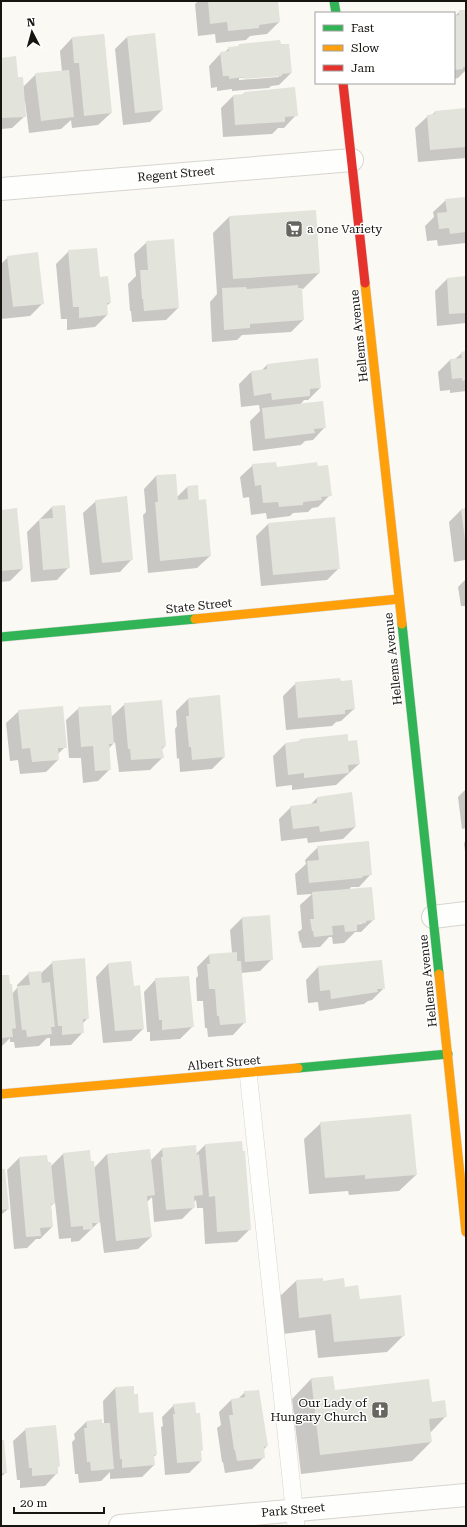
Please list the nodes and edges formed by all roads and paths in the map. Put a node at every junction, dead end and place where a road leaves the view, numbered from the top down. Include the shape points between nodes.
1 (334, 1) edge
2 (336, 12) edge
3 (343, 84) edge
4 (352, 160) junction
5 (1, 189) edge
6 (399, 598) junction
7 (1, 637) edge
8 (466, 913) edge
9 (433, 917) junction
10 (448, 1054) junction
11 (248, 1072) junction
12 (1, 1094) edge
13 (466, 1232) edge
14 (466, 1495) edge
15 (295, 1518) edge
16 (120, 1526) edge

1 - 2 street
3 - 4 street, Hellems Avenue
4 - 5 street, Regent Street
4 - 6 street, Hellems Avenue
6 - 7 street, State Street
6 - 9 street, Hellems Avenue
8 - 9 street
9 - 10 street, Hellems Avenue
10 - 11 street, Albert Street via 316,1068
10 - 13 street, Hellems Avenue
11 - 12 street, Albert Street
11 - 15 lane
14 - 15 street, Park Street
15 - 16 street, Park Street

